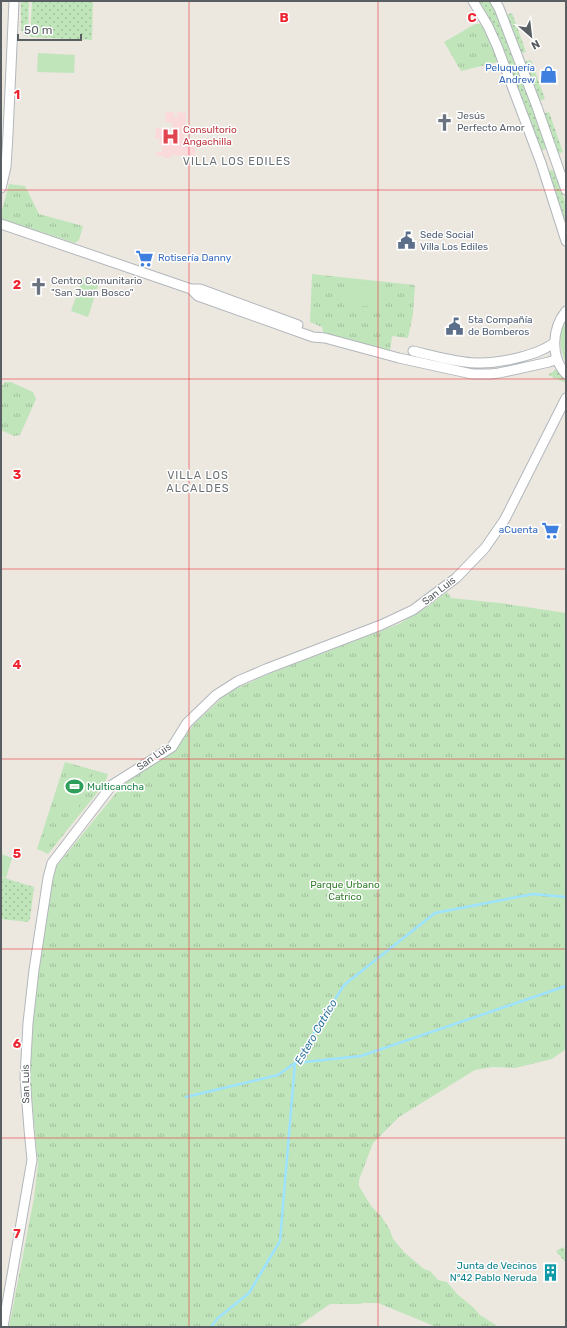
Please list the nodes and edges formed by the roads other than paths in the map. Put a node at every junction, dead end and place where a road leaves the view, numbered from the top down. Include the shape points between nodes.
1 (14, 1) edge
2 (472, 1) edge
3 (495, 1) edge
4 (1, 188) edge
5 (566, 190) edge
6 (1, 224) edge
7 (566, 242) edge
8 (566, 311) edge
9 (554, 343) junction
10 (413, 351) dead end
11 (557, 359) junction
12 (566, 374) edge
13 (566, 398) edge
14 (3, 1327) edge

1 - 4 street via 8,141
2 - 7 street via 497,46 541,163
3 - 5 street
6 - 11 street via 191,289 200,289 312,330 325,338 411,361 463,373 480,374 499,373
8 - 9 street via 558,324
9 - 10 street via 544,350 490,363 460,362
9 - 11 street
11 - 12 street
13 - 14 street, San Luis via 505,519 485,548 461,573 413,610 238,681 216,695 187,723 172,747 112,785 52,863 28,1022 25,1077 32,1160

